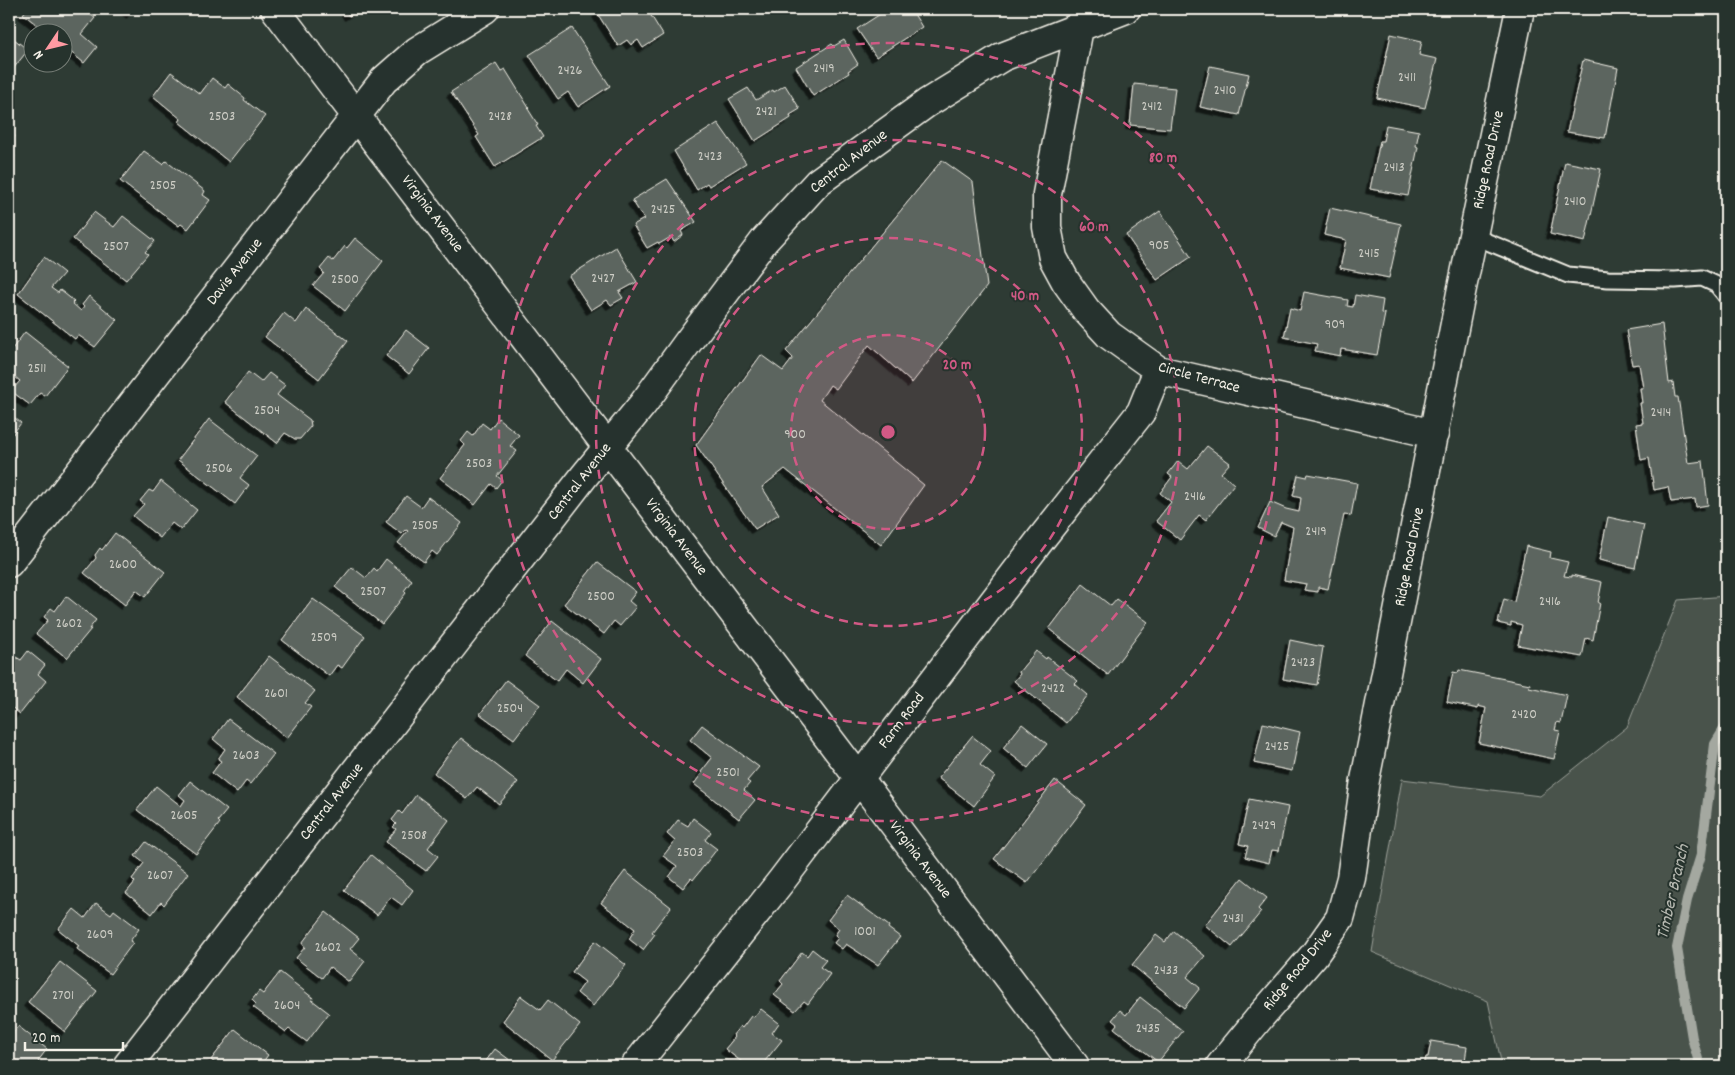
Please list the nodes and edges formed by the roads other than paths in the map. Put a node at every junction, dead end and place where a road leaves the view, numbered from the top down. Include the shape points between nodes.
1 (275, 9) edge
2 (486, 9) edge
3 (1126, 9) edge
4 (1518, 9) edge
5 (1082, 18) edge
6 (357, 115) junction
7 (1473, 236) junction
8 (1726, 296) edge
9 (1158, 370) junction
10 (1434, 434) junction
11 (608, 447) junction
12 (9, 563) edge
13 (859, 778) junction
14 (127, 1066) edge
15 (635, 1066) edge
16 (1075, 1066) edge
17 (1220, 1066) edge

1 - 6 street, Virginia Avenue
2 - 6 street, Davis Avenue via 417,51 384,80
3 - 5 street, Central Avenue
4 - 7 street, Ridge Road Drive
5 - 9 street, Circle Terrace via 1047,194 1047,227 1054,258 1066,282 1092,316 1109,335
5 - 11 street, Central Avenue via 1002,57 927,102 818,182 764,241
6 - 11 street, Virginia Avenue
6 - 12 street, Davis Avenue
7 - 8 lane via 1568,275 1608,279 1702,278 1717,284
7 - 10 street, Ridge Road Drive
9 - 10 street, Circle Terrace
9 - 13 street, Farm Road via 1141,412
10 - 17 street, Ridge Road Drive via 1365,780 1351,878 1340,918 1314,955
11 - 13 street, Virginia Avenue
11 - 14 street, Central Avenue
13 - 15 street, Farm Road
13 - 16 street, Virginia Avenue

